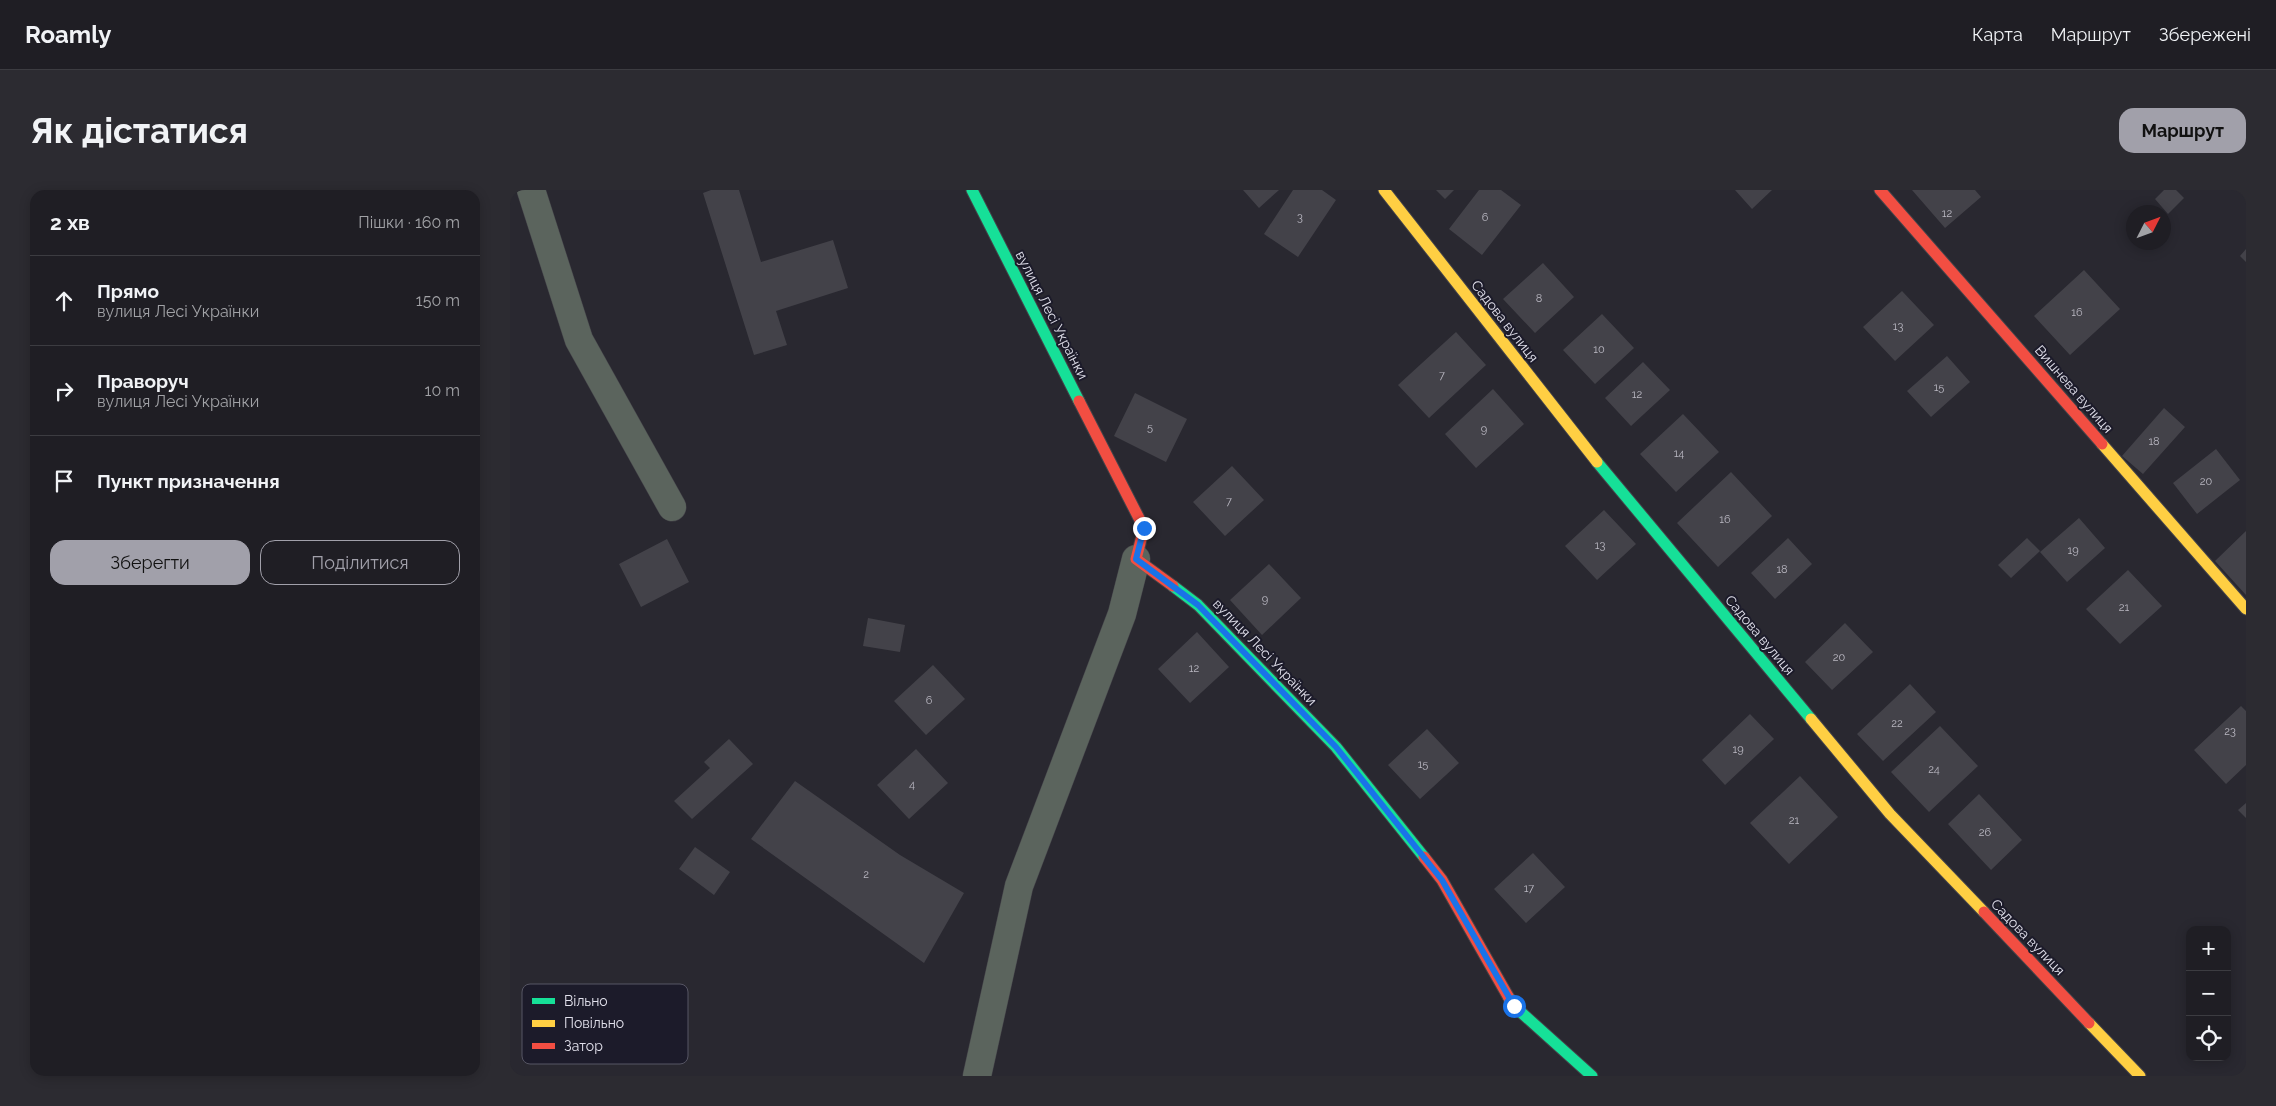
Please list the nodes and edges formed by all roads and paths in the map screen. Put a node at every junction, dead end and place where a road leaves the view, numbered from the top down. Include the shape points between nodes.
1 (518, 190) edge
2 (530, 190) edge
3 (972, 190) edge
4 (1384, 190) edge
5 (1880, 190) edge
6 (510, 192) edge
7 (672, 507) dead end
8 (1136, 559) junction
9 (2246, 609) edge
10 (977, 1076) edge
11 (1592, 1076) edge
12 (2140, 1076) edge

1 - 6 street
2 - 7 street via 579,340
3 - 8 street, вулиця Лесі Українки via 1144,528
4 - 12 street, Садова вулиця via 1582,443 1890,814
5 - 9 street, Вишнева вулиця
8 - 10 street via 1122,614 1019,886
8 - 11 street, вулиця Лесі Українки via 1198,605 1336,747 1442,880 1514,1006

